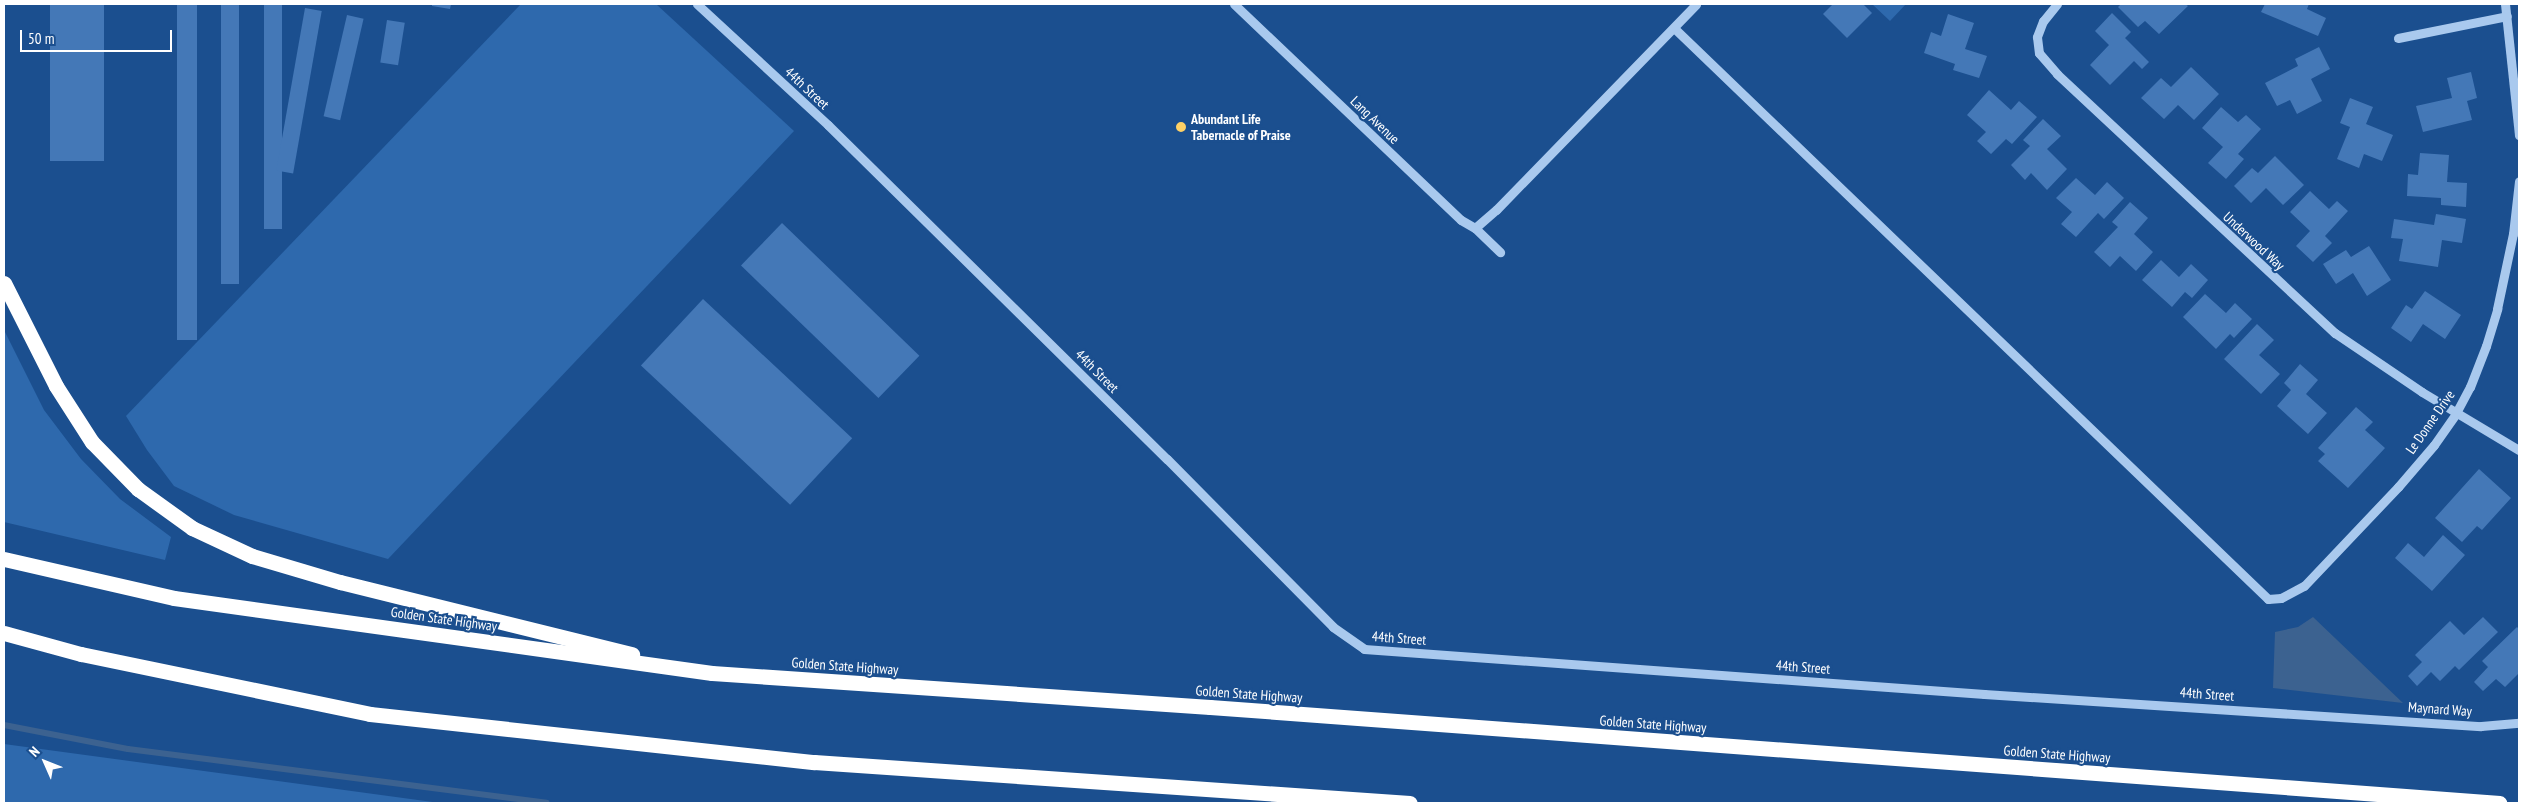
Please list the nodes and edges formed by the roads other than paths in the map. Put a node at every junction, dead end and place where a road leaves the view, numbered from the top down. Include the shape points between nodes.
1 (696, 4) edge
2 (1234, 4) edge
3 (1696, 4) edge
4 (2057, 4) edge
5 (2505, 4) edge
6 (2507, 16) junction
7 (1674, 28) junction
8 (2398, 38) dead end
9 (2519, 136) edge
10 (2519, 181) edge
11 (2518, 206) edge
12 (1475, 228) junction
13 (1500, 252) dead end
14 (4, 283) edge
15 (2456, 413) junction
16 (2519, 450) edge
17 (4, 559) edge
18 (4, 633) edge
19 (4, 643) edge
20 (81, 654) junction
21 (712, 673) junction
22 (2359, 718) joint
23 (2519, 723) edge
24 (1410, 803) edge
25 (2499, 803) edge

1 - 22 street, 44th Street via 828,126 1333,626 1364,649
2 - 12 street, Lang Avenue via 1461,220
3 - 7 street
4 - 15 street, Underwood Way via 2043,21 2037,37 2040,54 2057,74 2335,333
5 - 6 street
6 - 8 street
6 - 9 street
7 - 12 street
7 - 15 street, Le Donne Drive via 2268,599 2281,598 2304,586 2398,487
10 - 11 street, Le Donne Drive
11 - 15 street, Le Donne Drive via 2486,346
12 - 13 street, Lang Avenue
14 - 21 highway via 56,386 92,442 138,489 192,528 252,556 340,582
15 - 16 street, Underwood Way
17 - 21 highway, Golden State Highway via 174,598
18 - 20 highway
19 - 20 highway
20 - 24 highway via 380,715 814,762
21 - 25 highway, Golden State Highway
22 - 23 street, Maynard Way via 2482,726

